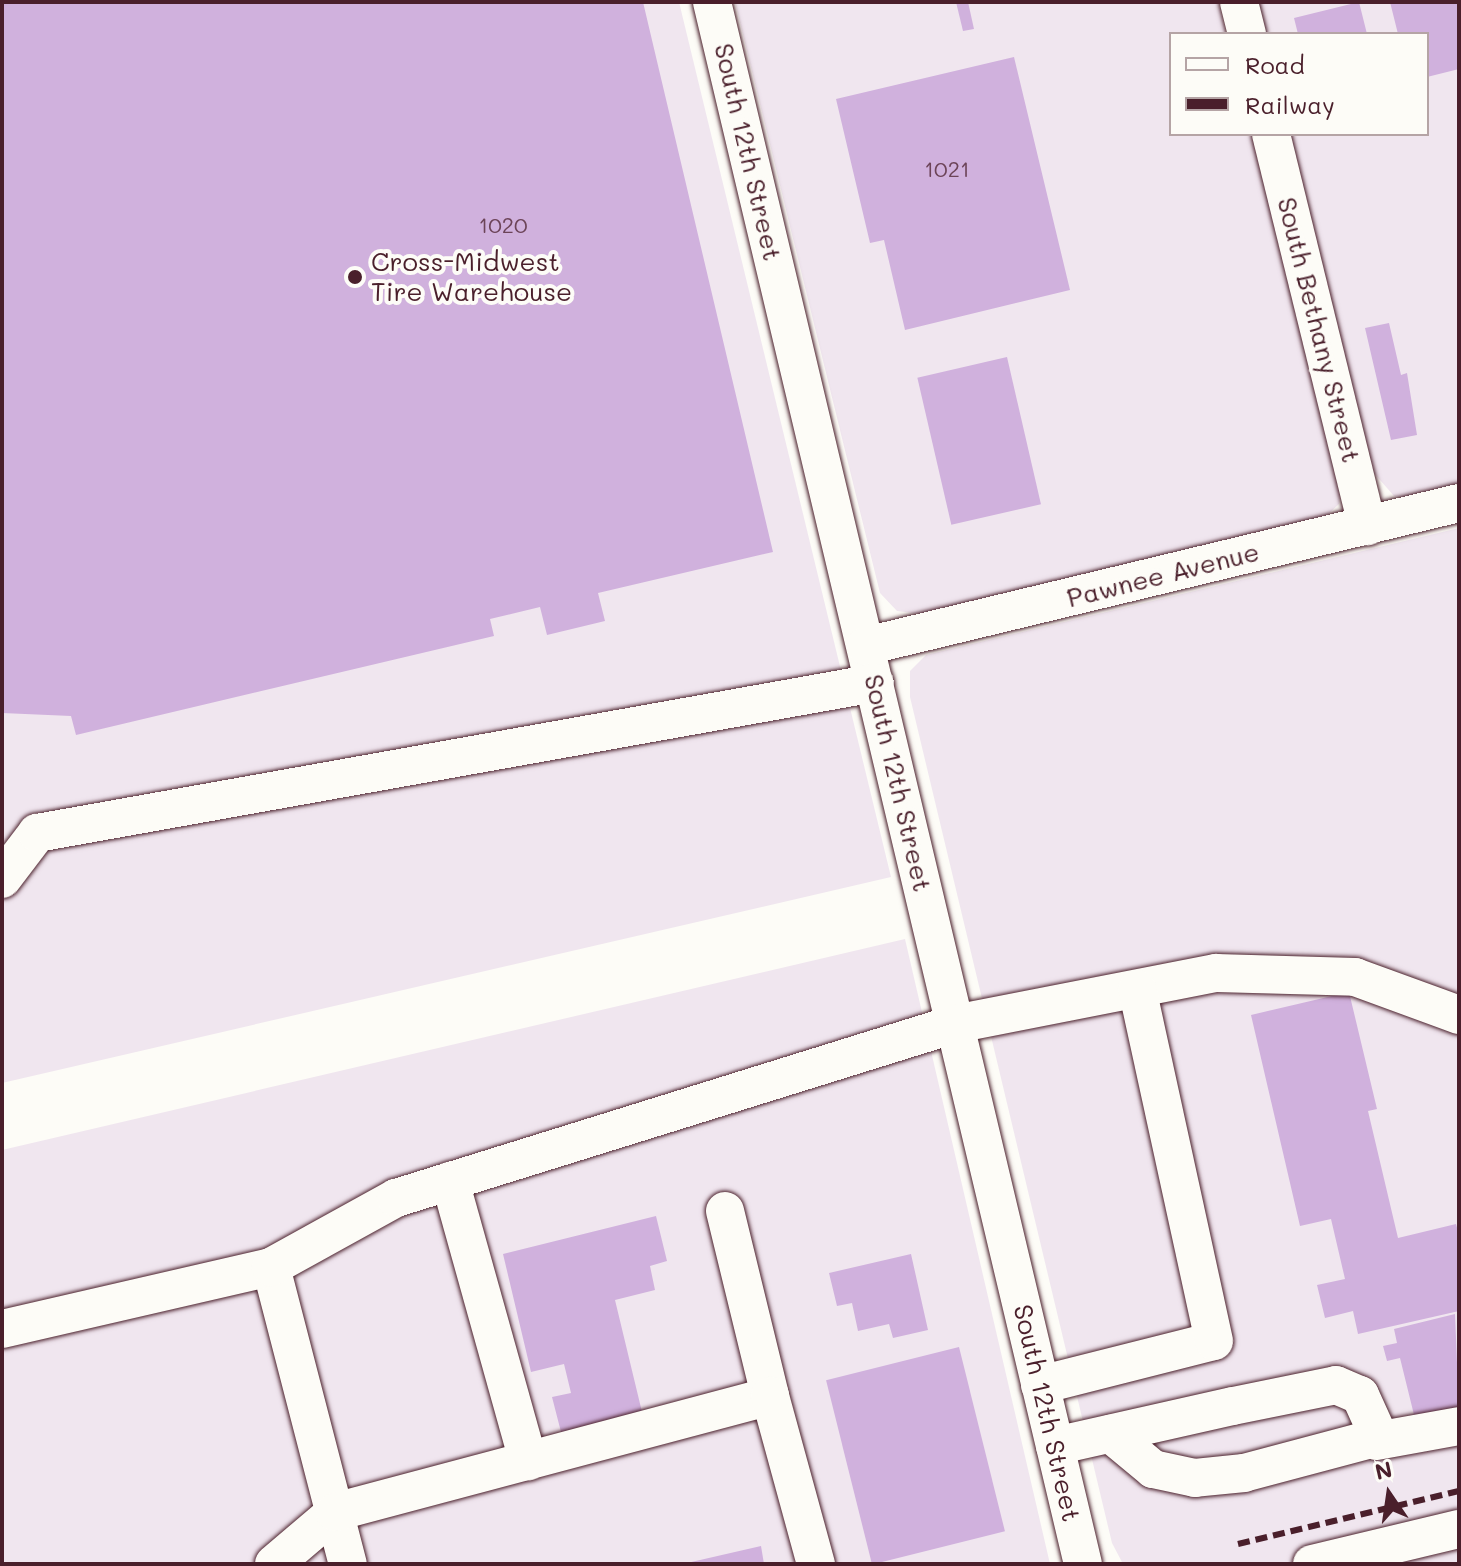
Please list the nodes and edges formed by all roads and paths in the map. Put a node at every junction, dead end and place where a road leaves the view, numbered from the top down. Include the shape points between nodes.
1 (712, 2) edge
2 (1239, 2) edge
3 (1246, 32) edge
4 (1271, 136) edge
5 (1459, 503) edge
6 (1367, 526) junction
7 (866, 646) junction
8 (875, 683) junction
9 (2, 879) edge
10 (1137, 989) junction
11 (1459, 1015) edge
12 (955, 1024) junction
13 (450, 1181) junction
14 (725, 1211) dead end
15 (271, 1267) junction
16 (2, 1329) edge
17 (1040, 1385) junction
18 (770, 1396) junction
19 (1459, 1426) edge
20 (1111, 1434) junction
21 (1376, 1441) junction
22 (1055, 1446) junction
23 (528, 1461) junction
24 (335, 1512) junction
25 (1459, 1529) edge
26 (274, 1564) edge
27 (348, 1564) edge
28 (816, 1564) edge
29 (1083, 1564) edge
30 (1312, 1564) edge

1 - 7 street, South 12th Street
2 - 3 street
4 - 6 street, South Bethany Street
5 - 6 street, Pawnee Avenue
6 - 7 street, Pawnee Avenue
7 - 8 street, South 12th Street
8 - 9 street via 37,833
8 - 12 street, South 12th Street
10 - 11 street via 1216,973 1355,977
10 - 12 street
10 - 17 street via 1214,1341
12 - 13 street
12 - 17 street, South 12th Street
13 - 15 street via 396,1198
13 - 23 street
14 - 18 street
15 - 16 street
15 - 24 street
17 - 22 street, South 12th Street
18 - 23 street
18 - 28 street
19 - 21 street
20 - 21 street via 1153,1469 1195,1478 1244,1473
20 - 21 street via 1336,1385 1351,1389 1367,1403 1378,1428
20 - 22 street
22 - 29 street, South 12th Street
23 - 24 street
24 - 26 street
24 - 27 street
25 - 30 street

